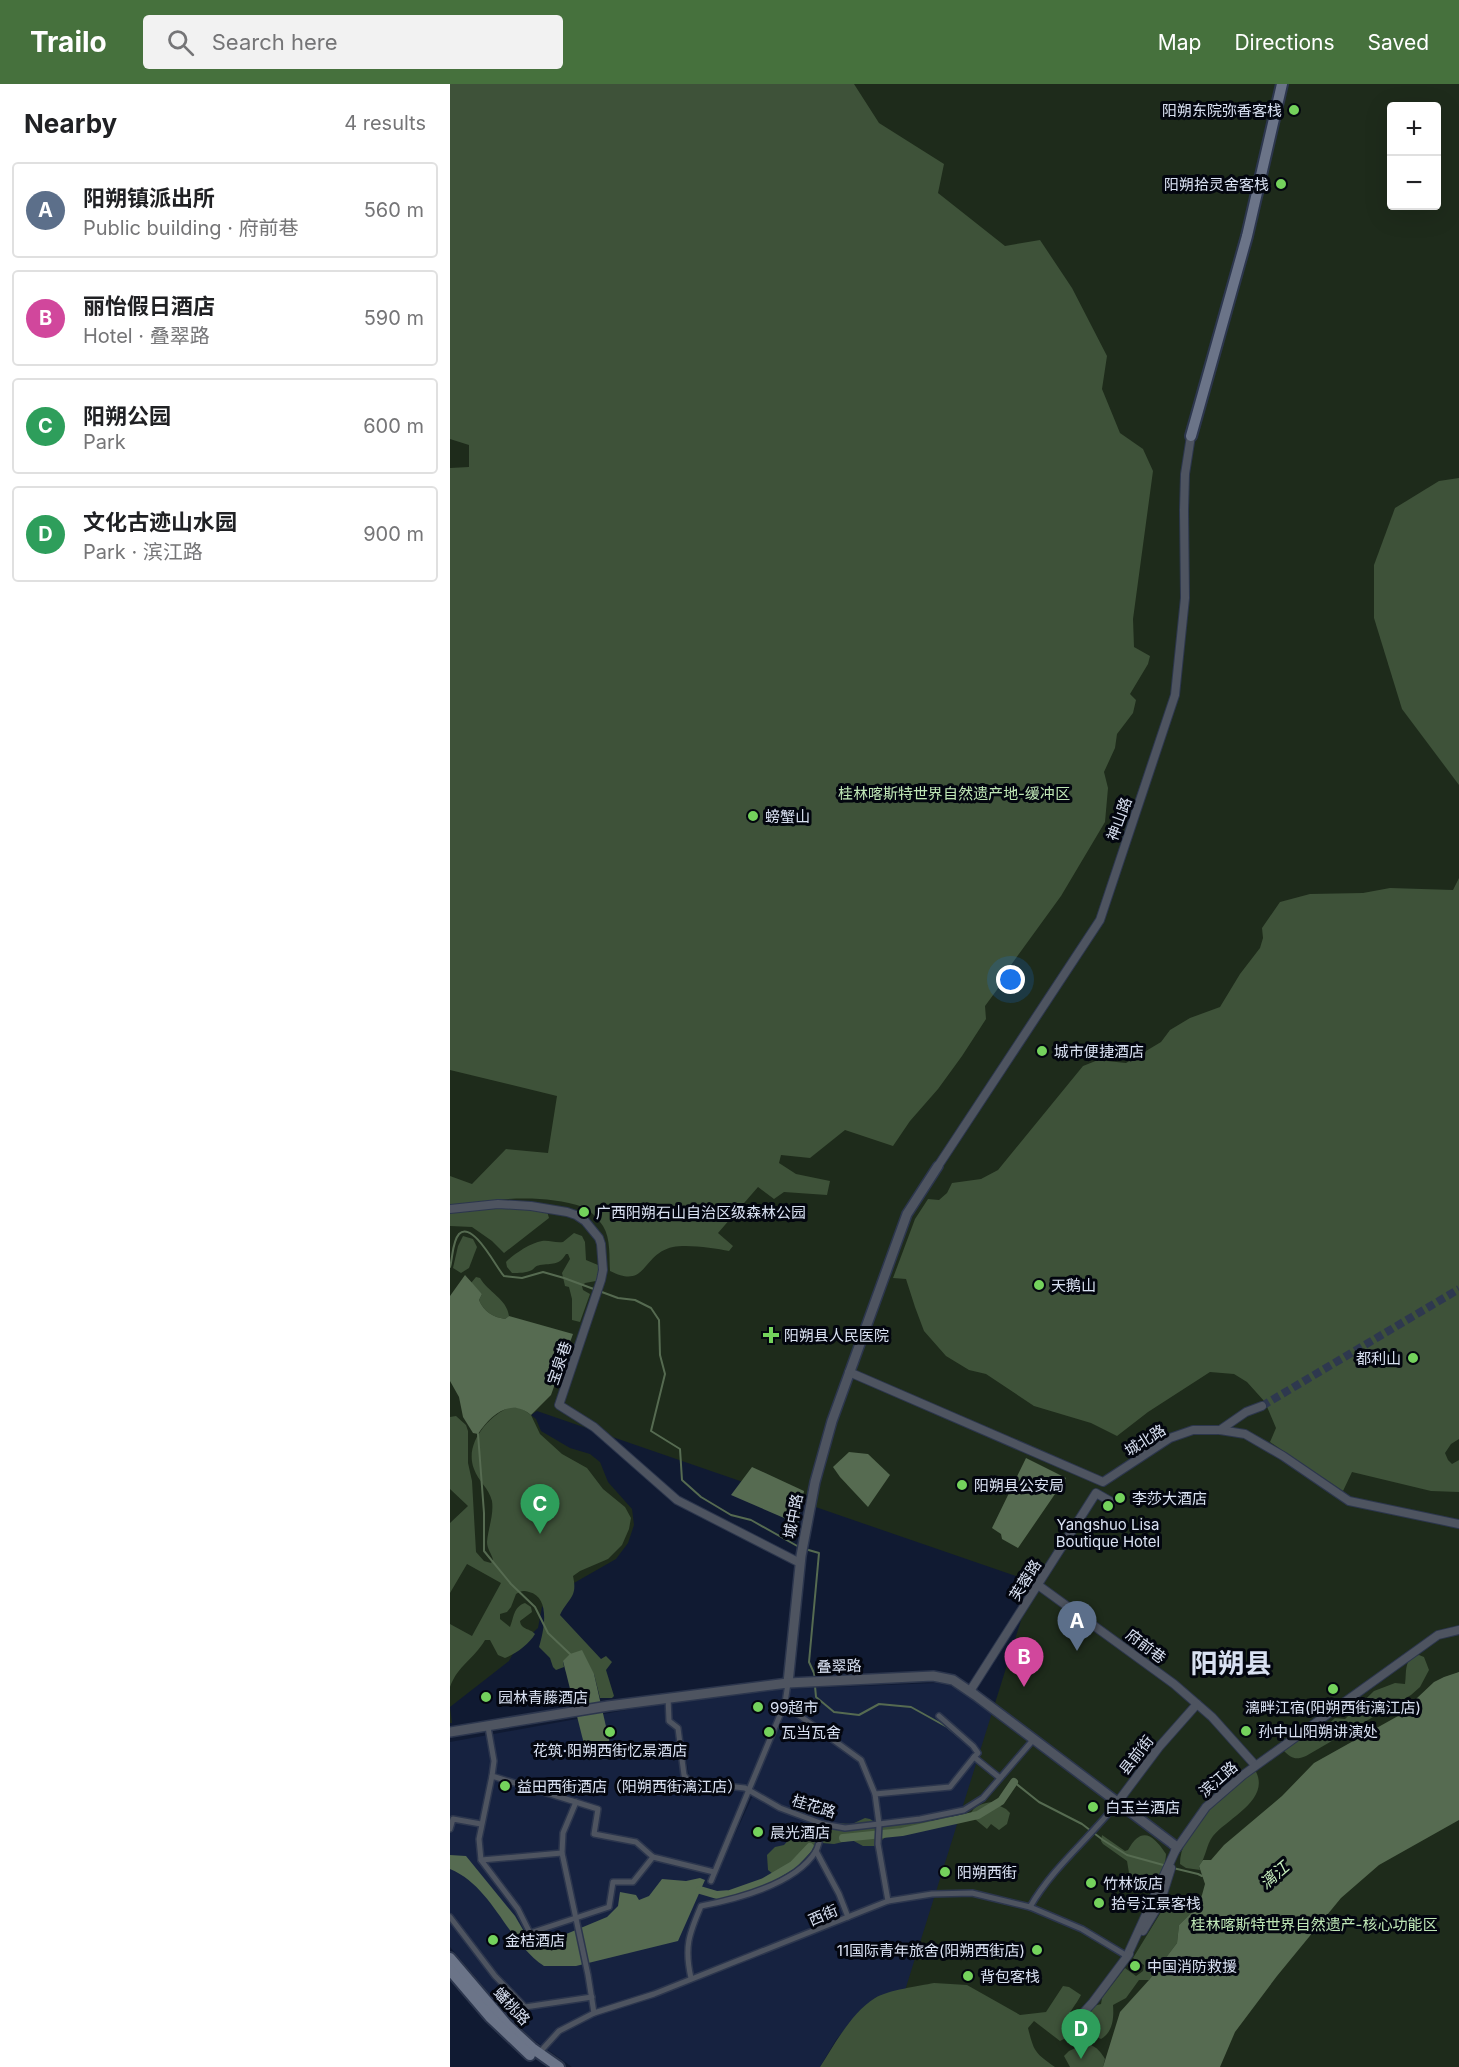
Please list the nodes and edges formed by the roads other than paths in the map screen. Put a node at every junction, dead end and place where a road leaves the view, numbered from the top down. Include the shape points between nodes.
1 (1282, 84) edge
2 (1191, 436) joint
3 (938, 1166) joint
4 (450, 1209) edge
5 (849, 1372) junction
6 (1262, 1406) tunnel mouth
7 (1220, 1430) junction
8 (1103, 1482) junction
9 (1096, 1493) junction
10 (1110, 1501) dead end
11 (1459, 1524) edge
12 (801, 1560) junction
13 (1038, 1585) junction
14 (1459, 1630) edge
15 (789, 1683) junction
16 (970, 1691) junction
17 (668, 1697) junction
18 (785, 1703) junction
19 (1197, 1704) junction
20 (939, 1716) dead end
21 (488, 1727) junction
22 (450, 1732) edge
23 (1033, 1740) junction
24 (974, 1757) junction
25 (1255, 1765) junction
26 (492, 1776) junction
27 (1000, 1777) junction
28 (749, 1792) junction
29 (875, 1794) junction
30 (576, 1802) junction
31 (1117, 1803) junction
32 (481, 1824) junction
33 (822, 1824) junction
34 (879, 1824) junction
35 (450, 1829) edge
36 (1177, 1847) junction
37 (816, 1851) junction
38 (561, 1853) junction
39 (652, 1857) junction
40 (481, 1860) junction
41 (714, 1872) junction
42 (711, 1881) dead end
43 (888, 1901) junction
44 (1030, 1907) junction
45 (450, 1917) edge
46 (848, 1917) junction
47 (577, 1920) junction
48 (1127, 1956) junction
49 (450, 1958) edge
50 (450, 1970) edge
51 (691, 1978) junction
52 (591, 1997) junction
53 (594, 2013) junction
54 (1074, 2023) dead end
55 (539, 2053) junction
56 (548, 2067) edge
57 (560, 2067) edge

1 - 2 main road via 1247,236
2 - 3 street, 神山路 via 1185,474 1185,598 1174,695 1100,920
3 - 5 street, 城中路 via 907,1214
4 - 12 street, 宝泉巷 via 498,1204 531,1206 567,1212 585,1221 601,1244 603,1270 559,1405 594,1427 677,1500
5 - 8 street
5 - 12 street, 城中路 via 815,1482
6 - 7 street
7 - 8 street, 城北路 via 1193,1430 1170,1438
7 - 11 street, 城北路 via 1245,1434 1349,1501
8 - 9 street, 芙蓉路
9 - 10 street
9 - 13 street, 芙蓉路
9 - 16 street
12 - 15 street, 城中路
13 - 16 street, 芙蓉路
13 - 19 street, 府前巷
14 - 25 street, 滨江路 via 1438,1635
15 - 16 street, 叠翠路 via 933,1676 953,1680
15 - 17 street, 叠翠路
15 - 18 street, 城中路
16 - 23 street, 叠翠路
16 - 36 street
17 - 21 street, 叠翠路
17 - 28 street, 桂花路 via 669,1721 678,1728 687,1779 698,1784 738,1786
18 - 28 street, 城中路
18 - 29 street via 861,1760
19 - 25 street, 府前巷
19 - 31 street, 县前街
20 - 24 street via 973,1746 978,1754
21 - 22 street, 叠翠路
21 - 26 street via 494,1761
23 - 27 street, 桂花路
23 - 31 street, 叠翠路
24 - 27 street
24 - 29 street via 950,1787
25 - 36 street, 滨江路 via 1206,1807
26 - 30 street
26 - 32 street
27 - 34 street, 桂花路 via 983,1798 964,1810
28 - 33 street, 桂花路
28 - 41 street, 城中路
29 - 34 street
30 - 38 street via 563,1833
30 - 39 street via 598,1809 594,1834 636,1842
31 - 36 street, 叠翠路
31 - 44 street, 县前街 via 1057,1868
32 - 35 street via 453,1819
32 - 40 street
33 - 34 street, 桂花路 via 845,1828
33 - 37 street
34 - 43 street via 878,1844
36 - 48 street
36 - 48 street, 滨江路 via 1160,1903
37 - 46 street
37 - 51 street via 801,1866 767,1887 701,1906 687,1946
38 - 40 street
38 - 47 street
39 - 41 street
39 - 47 street via 633,1882 613,1882 609,1907
40 - 47 street via 518,1909 530,1933
41 - 42 street, 城中路
43 - 44 street, 西街 via 972,1893
43 - 46 street, 西街
44 - 48 street, 西街 via 1082,1929
45 - 52 street via 495,1976 525,2007
46 - 51 street, 西街
47 - 52 street
48 - 54 street, 滨江路
49 - 55 main road, 蟠桃路 via 507,2025
50 - 56 main road, 蟠桃路 via 519,2046
51 - 53 street, 西街
52 - 53 street
53 - 55 street, 西街 via 559,2031
55 - 57 main road, 蟠桃路

